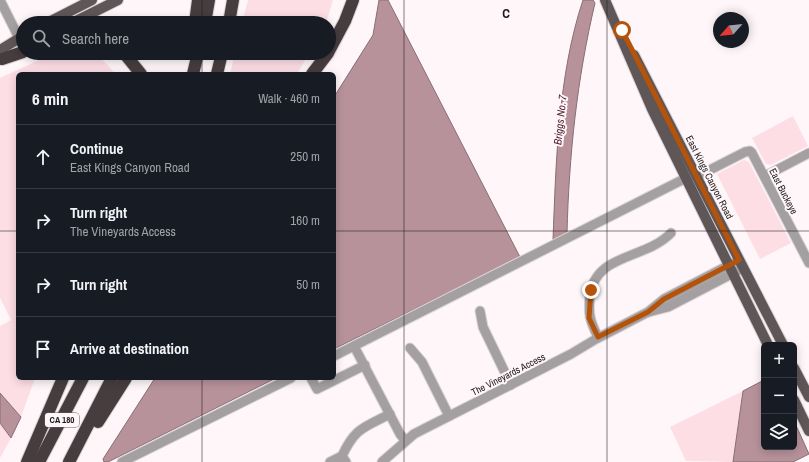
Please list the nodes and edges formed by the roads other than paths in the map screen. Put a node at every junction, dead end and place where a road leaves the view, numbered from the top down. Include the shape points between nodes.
1 (0, 0) edge
2 (92, 0) edge
3 (118, 0) edge
4 (198, 0) edge
5 (209, 0) edge
6 (233, 0) edge
7 (353, 0) edge
8 (605, 0) edge
9 (61, 16) edge
10 (86, 16) edge
11 (196, 16) edge
12 (206, 16) edge
13 (230, 16) edge
14 (616, 22) junction
15 (16, 28) edge
16 (336, 37) edge
17 (16, 42) edge
18 (16, 51) edge
19 (16, 53) edge
20 (1, 56) edge
21 (130, 60) edge
22 (189, 60) edge
23 (196, 60) edge
24 (220, 60) edge
25 (322, 60) edge
26 (139, 72) edge
27 (186, 72) edge
28 (193, 72) edge
29 (217, 72) edge
30 (313, 72) edge
31 (658, 123) junction
32 (809, 154) edge
33 (765, 176) junction
34 (696, 177) junction
35 (686, 178) junction
36 (671, 233) dead end
37 (809, 263) edge
38 (741, 264) junction
39 (731, 270) junction
40 (480, 311) dead end
41 (598, 337) junction
42 (767, 342) edge
43 (780, 342) edge
44 (354, 346) junction
45 (410, 348) dead end
46 (336, 355) edge
47 (365, 366) junction
48 (797, 374) edge
49 (62, 380) edge
50 (82, 380) edge
51 (111, 380) edge
52 (125, 380) edge
53 (286, 380) edge
54 (312, 380) edge
55 (336, 380) edge
56 (336, 380) edge
57 (511, 384) junction
58 (809, 397) edge
59 (797, 406) edge
60 (390, 414) junction
61 (449, 416) junction
62 (809, 431) edge
63 (405, 440) junction
64 (78, 446) junction
65 (344, 459) edge
66 (27, 462) edge
67 (39, 462) edge
68 (69, 462) edge
69 (122, 462) edge
70 (330, 462) edge
71 (382, 462) edge

1 - 15 street
2 - 9 main road
3 - 10 main road
4 - 11 highway
5 - 12 highway
6 - 13 highway
7 - 16 highway
8 - 14 main road, East Kings Canyon Road
14 - 31 main road, East Kings Canyon Road
14 - 34 main road, East Kings Canyon Road
17 - 20 main road
18 - 20 main road
19 - 20 highway
21 - 26 highway
22 - 27 highway
23 - 28 highway
24 - 29 highway
25 - 30 highway
31 - 34 main road via 673,142 690,173
31 - 35 main road, East Kings Canyon Road
32 - 33 street
33 - 34 street, East Buckeye via 750,151
33 - 37 street, East Buckeye
34 - 38 main road, East Kings Canyon Road
35 - 39 main road, East Kings Canyon Road
35 - 44 street
36 - 41 street via 652,247 611,264 598,274 591,290 589,314
38 - 39 street, The Vineyards Access
38 - 43 main road, East Kings Canyon Road
39 - 41 street, The Vineyards Access via 664,299 648,312
39 - 42 main road, East Kings Canyon Road
40 - 57 street via 483,327
41 - 57 street, The Vineyards Access via 571,354
44 - 46 street
44 - 47 street
45 - 61 street via 422,362
47 - 55 street
47 - 60 street
48 - 58 main road
49 - 66 highway
50 - 67 highway, CA 180
51 - 64 highway, CA 180
52 - 64 highway
53 - 69 street
54 - 56 street via 317,389
57 - 61 street, The Vineyards Access
59 - 62 main road
60 - 63 street
60 - 65 street via 357,431 349,441
61 - 63 street, The Vineyards Access
63 - 71 street, The Vineyards Access
64 - 68 highway, CA 180
65 - 70 street

